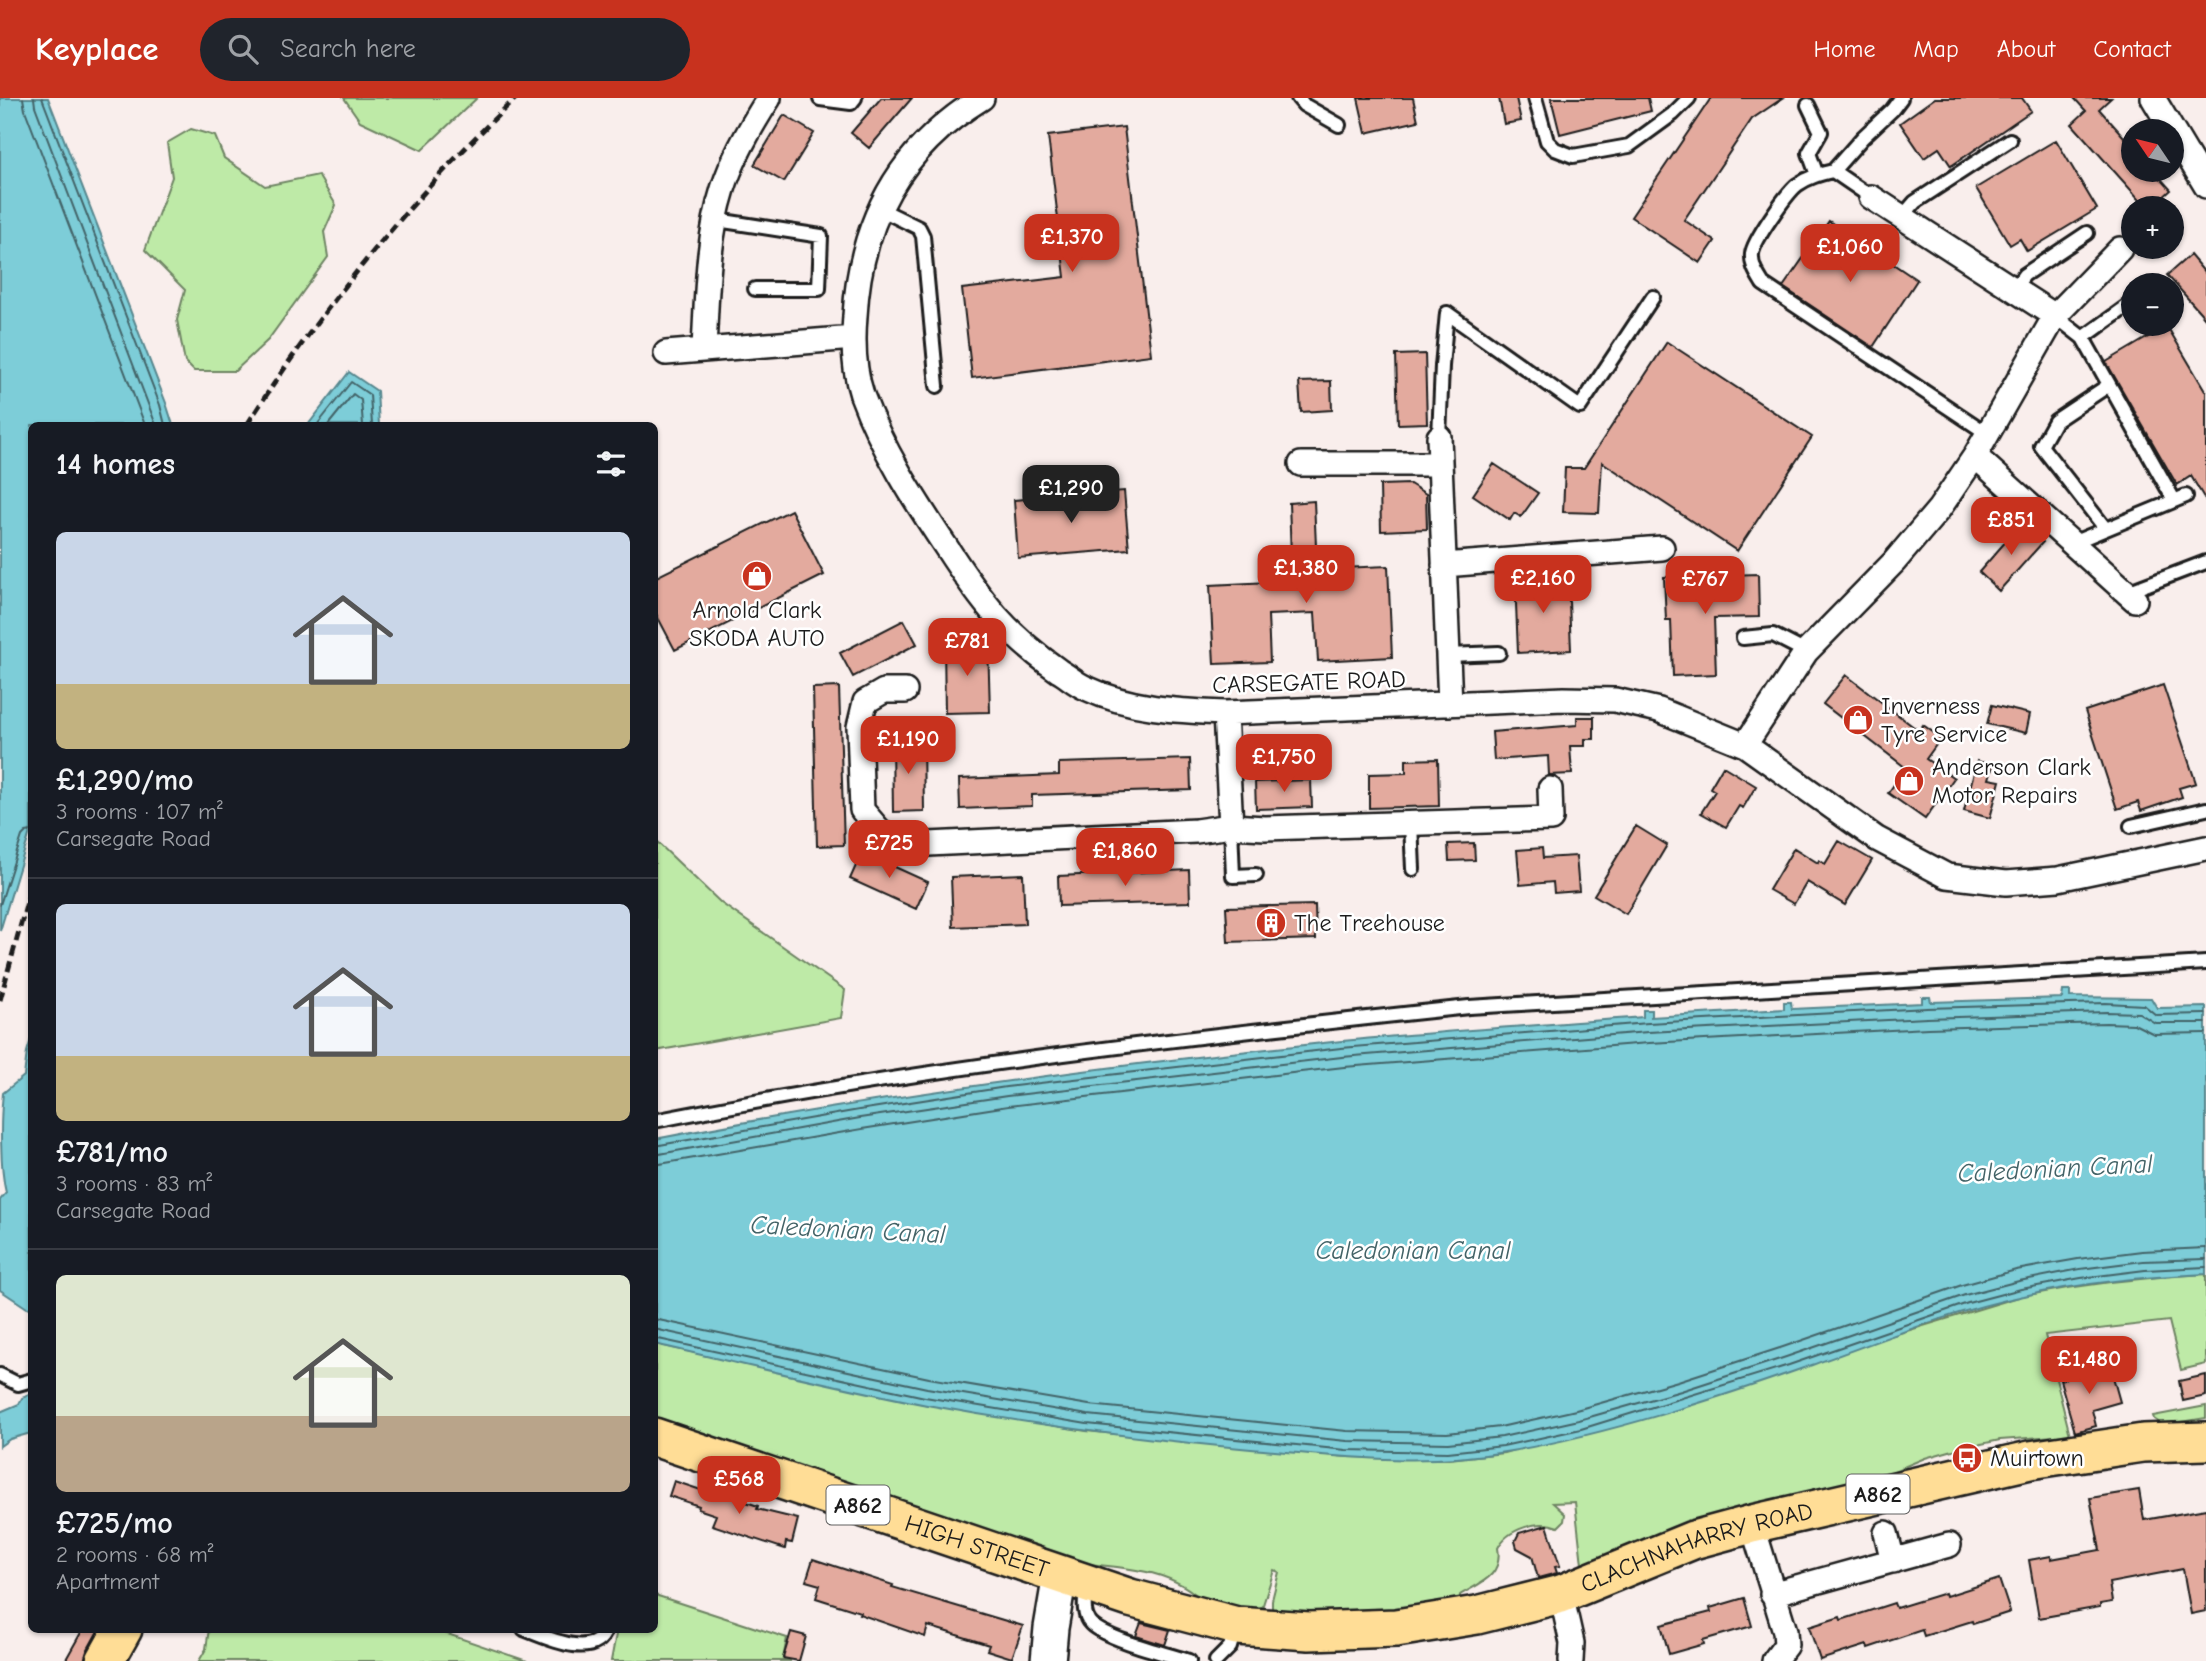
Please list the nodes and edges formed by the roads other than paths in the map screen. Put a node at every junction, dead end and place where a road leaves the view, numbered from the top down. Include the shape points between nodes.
1 (769, 98) edge
2 (855, 98) edge
3 (982, 98) edge
4 (1298, 98) edge
5 (1535, 98) edge
6 (1689, 98) edge
7 (1900, 98) edge
8 (2153, 98) edge
9 (820, 99) edge
10 (1808, 105) dead end
11 (1339, 125) dead end
12 (2010, 140) dead end
13 (1833, 171) junction
14 (1817, 175) junction
15 (2206, 186) edge
16 (1871, 197) joint
17 (878, 208) junction
18 (1902, 217) junction
19 (717, 220) junction
20 (2087, 233) dead end
21 (2120, 249) dead end
22 (755, 289) dead end
23 (2014, 289) junction
24 (1653, 297) dead end
25 (2121, 310) edge
26 (2055, 316) junction
27 (853, 338) junction
28 (2082, 338) junction
29 (704, 348) junction
30 (666, 352) dead end
31 (2109, 384) junction
32 (937, 386) dead end
33 (1988, 434) junction
34 (1439, 437) joint
35 (1975, 456) junction
36 (1301, 464) dead end
37 (1440, 464) junction
38 (2105, 528) junction
39 (2072, 543) junction
40 (1662, 548) dead end
41 (2206, 562) edge
42 (1444, 565) junction
43 (2131, 596) joint
44 (1743, 638) dead end
45 (1806, 652) junction
46 (1499, 653) dead end
47 (1448, 655) junction
48 (905, 691) dead end
49 (1450, 704) junction
50 (1225, 713) junction
51 (1745, 745) junction
52 (1550, 789) dead end
53 (2206, 809) edge
54 (1411, 823) junction
55 (1231, 826) junction
56 (2131, 826) dead end
57 (2206, 848) edge
58 (1413, 869) dead end
59 (1256, 875) dead end
60 (2206, 963) edge
61 (658, 1120) edge
62 (0, 1375) edge
63 (28, 1381) edge
64 (658, 1438) edge
65 (2202, 1443) edge
66 (1752, 1524) junction
67 (1886, 1532) dead end
68 (1949, 1545) dead end
69 (1893, 1561) junction
70 (1073, 1579) junction
71 (1561, 1594) junction
72 (1772, 1594) junction
73 (1237, 1626) junction
74 (121, 1633) edge
75 (535, 1633) edge
76 (605, 1633) edge
77 (106, 1661) edge
78 (1048, 1661) edge
79 (1189, 1661) edge
80 (1216, 1661) edge
81 (1571, 1661) edge
82 (1774, 1661) edge

1 - 19 street via 723,189
2 - 9 lane via 851,103
3 - 17 street, CARSEGATE ROAD via 954,116 913,156
4 - 11 lane
5 - 6 lane via 1547,141 1573,156 1629,146
7 - 13 lane
8 - 15 street
10 - 14 lane via 1821,132 1809,153
12 - 18 lane via 1915,202
13 - 14 lane
13 - 16 lane
14 - 33 lane via 1795,186 1756,239 1754,270 1763,284
16 - 18 street
17 - 27 street, CARSEGATE ROAD via 856,286
17 - 32 lane via 919,228 923,236
18 - 23 street
19 - 22 lane via 821,236 819,289
19 - 29 street via 709,260
20 - 23 lane via 2024,275
21 - 26 street
23 - 26 street
24 - 34 lane via 1580,407 1447,313
25 - 28 lane
26 - 28 lane
26 - 33 street
27 - 29 street
27 - 50 street, CARSEGATE ROAD via 861,392 884,446 979,597 1011,634 1084,688 1131,704
28 - 31 lane
29 - 30 street
31 - 38 lane via 2055,421 2041,446
31 - 38 lane via 2180,498
33 - 35 street
34 - 37 street
35 - 39 street
35 - 45 street via 1939,509 1894,562
36 - 37 street
37 - 42 street
38 - 39 lane
39 - 43 street
40 - 42 street
41 - 43 lane
42 - 47 street
44 - 45 lane via 1773,635
45 - 51 street
46 - 47 lane
47 - 49 street
48 - 55 street via 884,691 865,702 859,727 862,810 880,831 908,845
49 - 50 street, CARSEGATE ROAD
49 - 51 street, CARSEGATE ROAD via 1615,700 1659,709
50 - 55 street
51 - 57 street, CARSEGATE ROAD via 1877,839 1947,876 2006,883 2058,878
52 - 54 street via 1551,819
53 - 56 lane
54 - 55 street
54 - 58 lane
55 - 59 lane via 1233,876
60 - 61 lane via 1469,1007 1002,1062
62 - 63 lane via 18,1384
64 - 70 main road, HIGH STREET / A862
65 - 66 main road, CLACHNAHARRY ROAD / A862 via 2143,1443 2030,1460
66 - 71 main road, CLACHNAHARRY ROAD / A862 via 1693,1540
66 - 72 street
67 - 69 street
68 - 69 street
69 - 72 street
70 - 73 main road, CLACHNAHARRY ROAD / A862
70 - 78 street via 1051,1628
70 - 79 lane via 1091,1624 1119,1640
71 - 73 main road, CLACHNAHARRY ROAD / A862 via 1477,1615 1396,1628 1309,1632
71 - 81 street, CLACHNAHARRY ROAD via 1572,1643
72 - 82 street via 1786,1645
73 - 80 lane via 1230,1647
74 - 77 main road
75 - 76 lane via 587,1648

